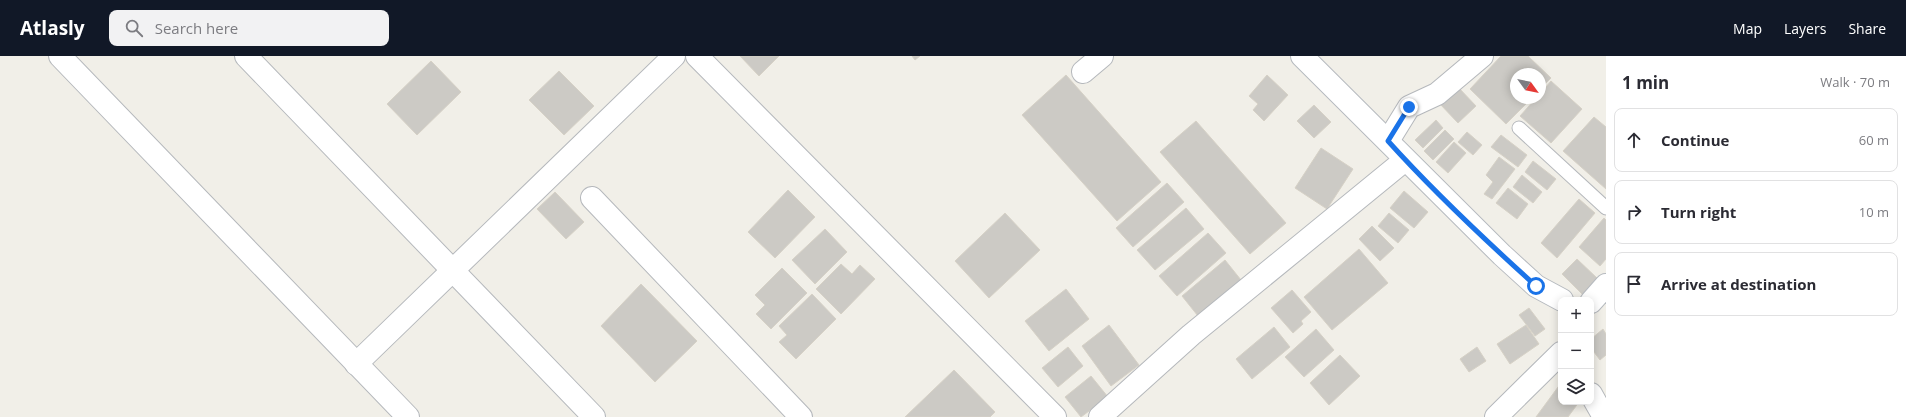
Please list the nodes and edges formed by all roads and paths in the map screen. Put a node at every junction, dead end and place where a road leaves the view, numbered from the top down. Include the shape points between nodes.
1 (60, 56) edge
2 (246, 56) edge
3 (674, 56) edge
4 (697, 56) edge
5 (1102, 56) edge
6 (1302, 56) edge
7 (1482, 56) edge
8 (1083, 72) dead end
9 (1519, 128) dead end
10 (1388, 141) junction
11 (1405, 160) junction
12 (592, 198) dead end
13 (1606, 208) edge
14 (453, 270) junction
15 (1606, 285) edge
16 (1558, 298) edge
17 (1594, 299) edge
18 (1606, 307) edge
19 (1594, 308) edge
20 (1558, 356) edge
21 (356, 364) junction
22 (1594, 399) edge
23 (408, 417) edge
24 (594, 417) edge
25 (801, 417) edge
26 (1055, 417) edge
27 (1100, 417) edge
28 (1496, 417) edge
29 (1604, 417) edge

1 - 21 street
2 - 14 street
3 - 14 street
4 - 26 street
5 - 8 street
6 - 10 street
7 - 10 street via 1437,94 1409,107
9 - 13 lane
10 - 11 street
11 - 16 street via 1536,286
11 - 27 street via 1191,335
12 - 25 street
14 - 21 street
14 - 24 street
15 - 17 street
18 - 19 street
20 - 28 street
21 - 23 street
22 - 29 street

